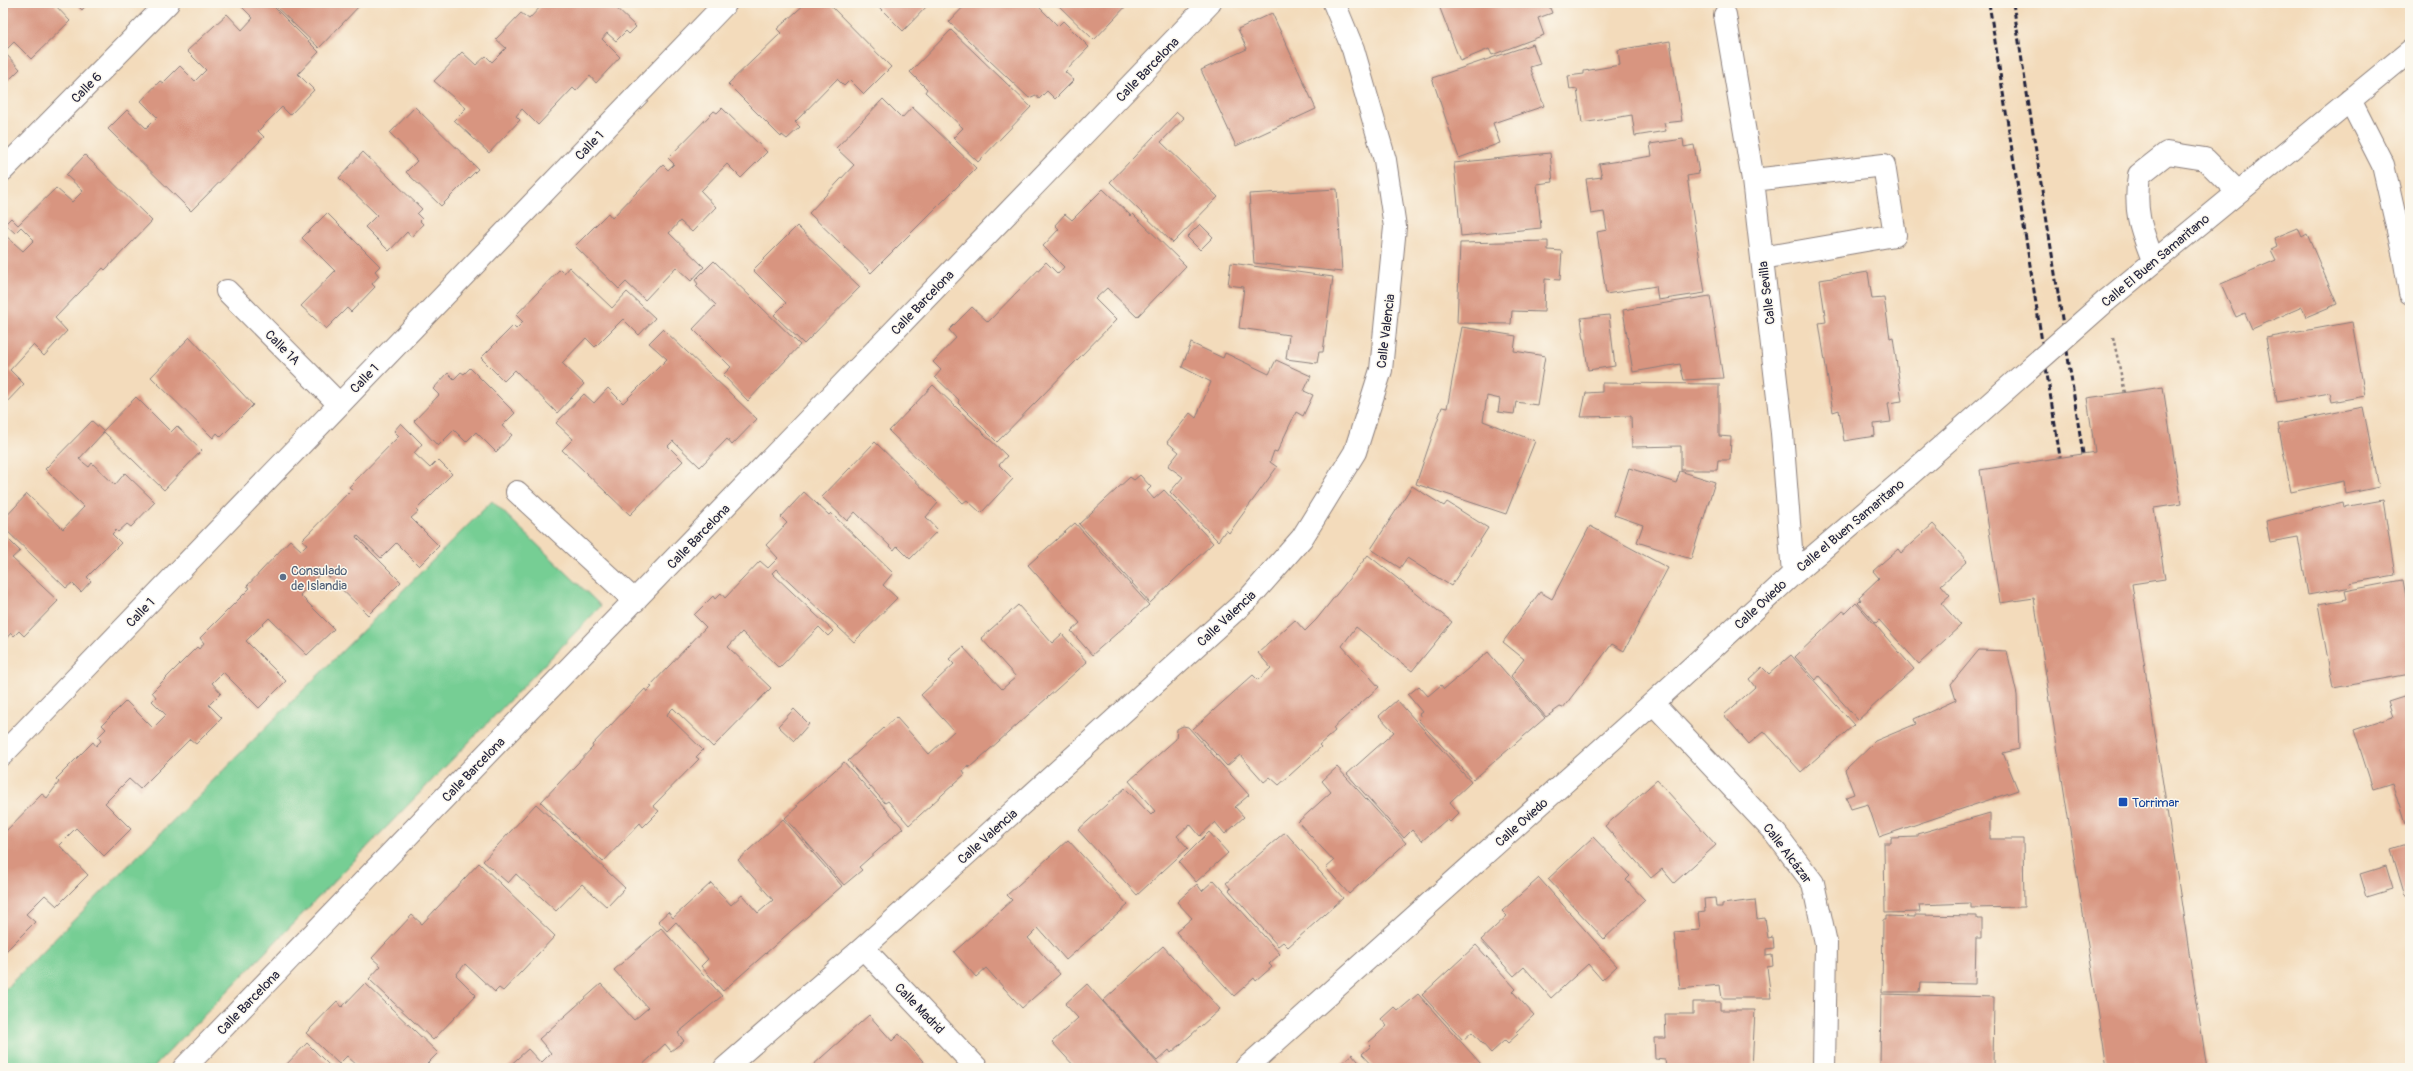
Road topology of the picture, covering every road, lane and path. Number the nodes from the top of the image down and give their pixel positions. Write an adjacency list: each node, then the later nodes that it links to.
1 (168, 3): 8 (street, Calle 6)
2 (726, 3): 17 (street, Calle 1)
3 (1210, 3): 21 (street, Calle Barcelona)
4 (1334, 3): 24 (street, Calle Valencia)
5 (1725, 15): 9 (street, Calle Sevilla)
6 (2410, 51): 7 (street, Calle El Buen Samaritano)
7 (2350, 100): 10 (street, Calle El Buen Samaritano); 14 (street)
8 (3, 170)
9 (1753, 180): 11 (street, Calle Sevilla); 11 (street)
10 (2237, 191): 12 (street, Calle El Buen Samaritano); 12 (street)
11 (1762, 258): 20 (street, Calle Sevilla)
12 (2153, 260): 15 (street, Calle El Buen Samaritano)
13 (227, 291): 17 (street, Calle 1A)
14 (2410, 293)
15 (2106, 301): 16 (path); 18 (street, Calle El Buen Samaritano, bridge)
16 (2125, 393)
17 (339, 404): 23 (street, Calle 1)
18 (1907, 477): 20 (street, Calle el Buen Samaritano)
19 (517, 492): 21 (street)
20 (1793, 574): 22 (street, Calle Oviedo)
21 (635, 600): 25 (street, Calle Barcelona)
22 (1653, 704): 28 (street, Calle Oviedo); 29 (street, Calle Alcázar)
23 (3, 754)
24 (863, 948): 26 (street, Calle Valencia); 27 (street, Calle Madrid)
25 (184, 1068)
26 (725, 1068)
27 (977, 1068)
28 (1246, 1068)
29 (1824, 1068)

